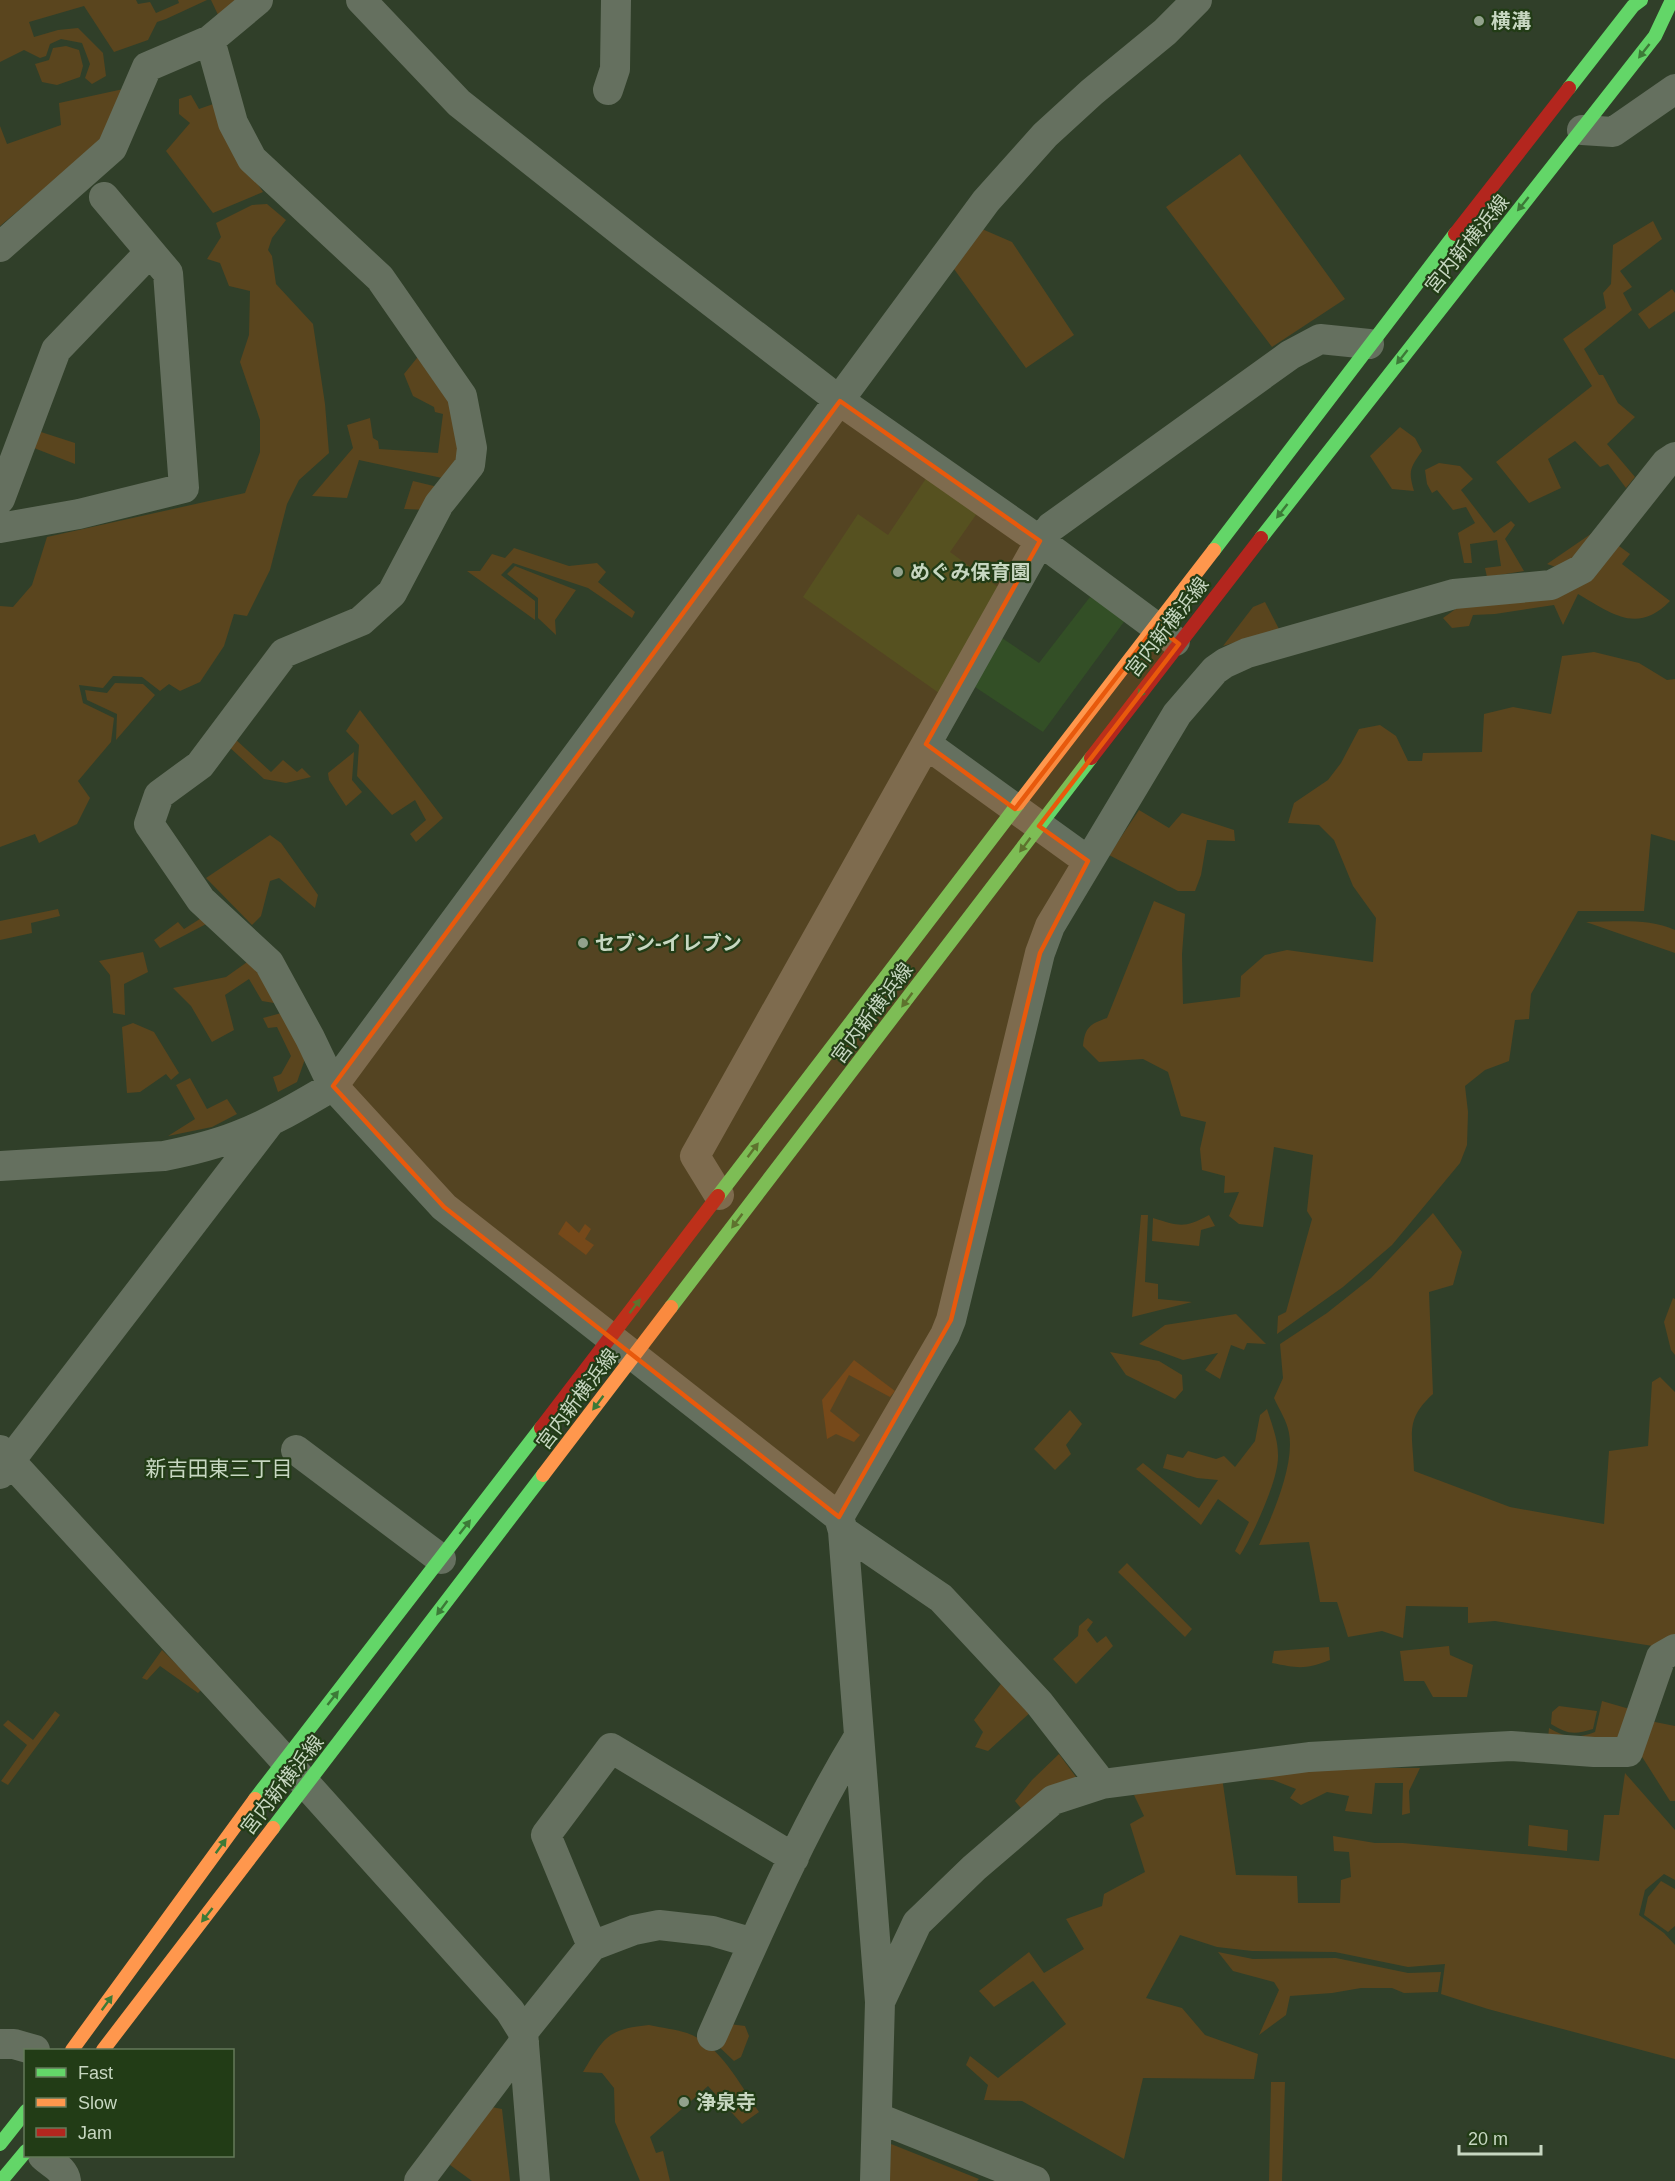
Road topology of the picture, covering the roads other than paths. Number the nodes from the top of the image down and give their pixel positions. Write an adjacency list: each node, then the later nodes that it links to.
1 (258, 0): 7 (street)
2 (361, 0): 15 (street)
3 (616, 0): 9 (street)
4 (1197, 0): 15 (street)
5 (1641, 0): 14 (street, 宮内新横浜線)
6 (1672, 0): 10 (street, 宮内新横浜線, one-way to 10)
7 (210, 40): 12 (street); 25 (street)
8 (1675, 89): 10 (street)
9 (608, 90)
10 (1582, 130): 20 (street, 宮内新横浜線, one-way to 20)
11 (104, 197): 13 (street)
12 (0, 247)
13 (150, 252): 17 (street); 18 (street)
14 (1370, 344): 19 (street); 20 (street, 宮内新横浜線)
15 (840, 401): 19 (street); 25 (street)
16 (1672, 464): 24 (street)
17 (0, 499)
18 (0, 528)
19 (1040, 541): 20 (street); 21 (street)
20 (1167, 635): 22 (street, 宮内新横浜線); 23 (street, 宮内新横浜線, one-way to 23)
21 (926, 744): 22 (street); 28 (street)
22 (1015, 809): 23 (street); 28 (street, 宮内新横浜線, one-way to 22)
23 (1039, 826): 24 (street); 30 (street, 宮内新横浜線, one-way to 30)
24 (1088, 861): 33 (street)
25 (333, 1086): 26 (street); 29 (street)
26 (270, 1121): 27 (street); 32 (street)
27 (0, 1166)
28 (719, 1195): 29 (street, 宮内新横浜線, one-way to 28)
29 (610, 1339): 30 (street); 34 (street, 宮内新横浜線, one-way to 29)
30 (634, 1357): 33 (street); 39 (street, 宮内新横浜線, one-way to 39)
31 (296, 1450): 34 (street)
32 (3, 1462): 37 (street)
33 (841, 1524): 36 (street); 38 (street)
34 (441, 1559): 37 (street, 宮内新横浜線, one-way to 34)
35 (1675, 1649): 38 (street)
36 (858, 1738): 40 (street); 43 (street)
37 (284, 1760): 39 (street); 48 (street, 宮内新横浜線, one-way to 37)
38 (1102, 1784): 43 (street)
39 (306, 1785): 45 (street); 49 (street, 宮内新横浜線, one-way to 49)
40 (794, 1858): 41 (street); 42 (street)
41 (753, 1943): 42 (street); 44 (street)
42 (592, 1946): 45 (street)
43 (880, 2002): 51 (street)
44 (712, 2036)
45 (523, 2037): 57 (street); 58 (street)
46 (0, 2044): 47 (street)
47 (31, 2049)
48 (73, 2049)
49 (103, 2049)
50 (24, 2114): 52 (street)
51 (878, 2118): 59 (street); 60 (street)
52 (0, 2144)
53 (24, 2154): 55 (street)
54 (44, 2157): 56 (street)
55 (2, 2181)
56 (66, 2181)
57 (419, 2181)
58 (535, 2181)
59 (875, 2181)
60 (1035, 2181)

